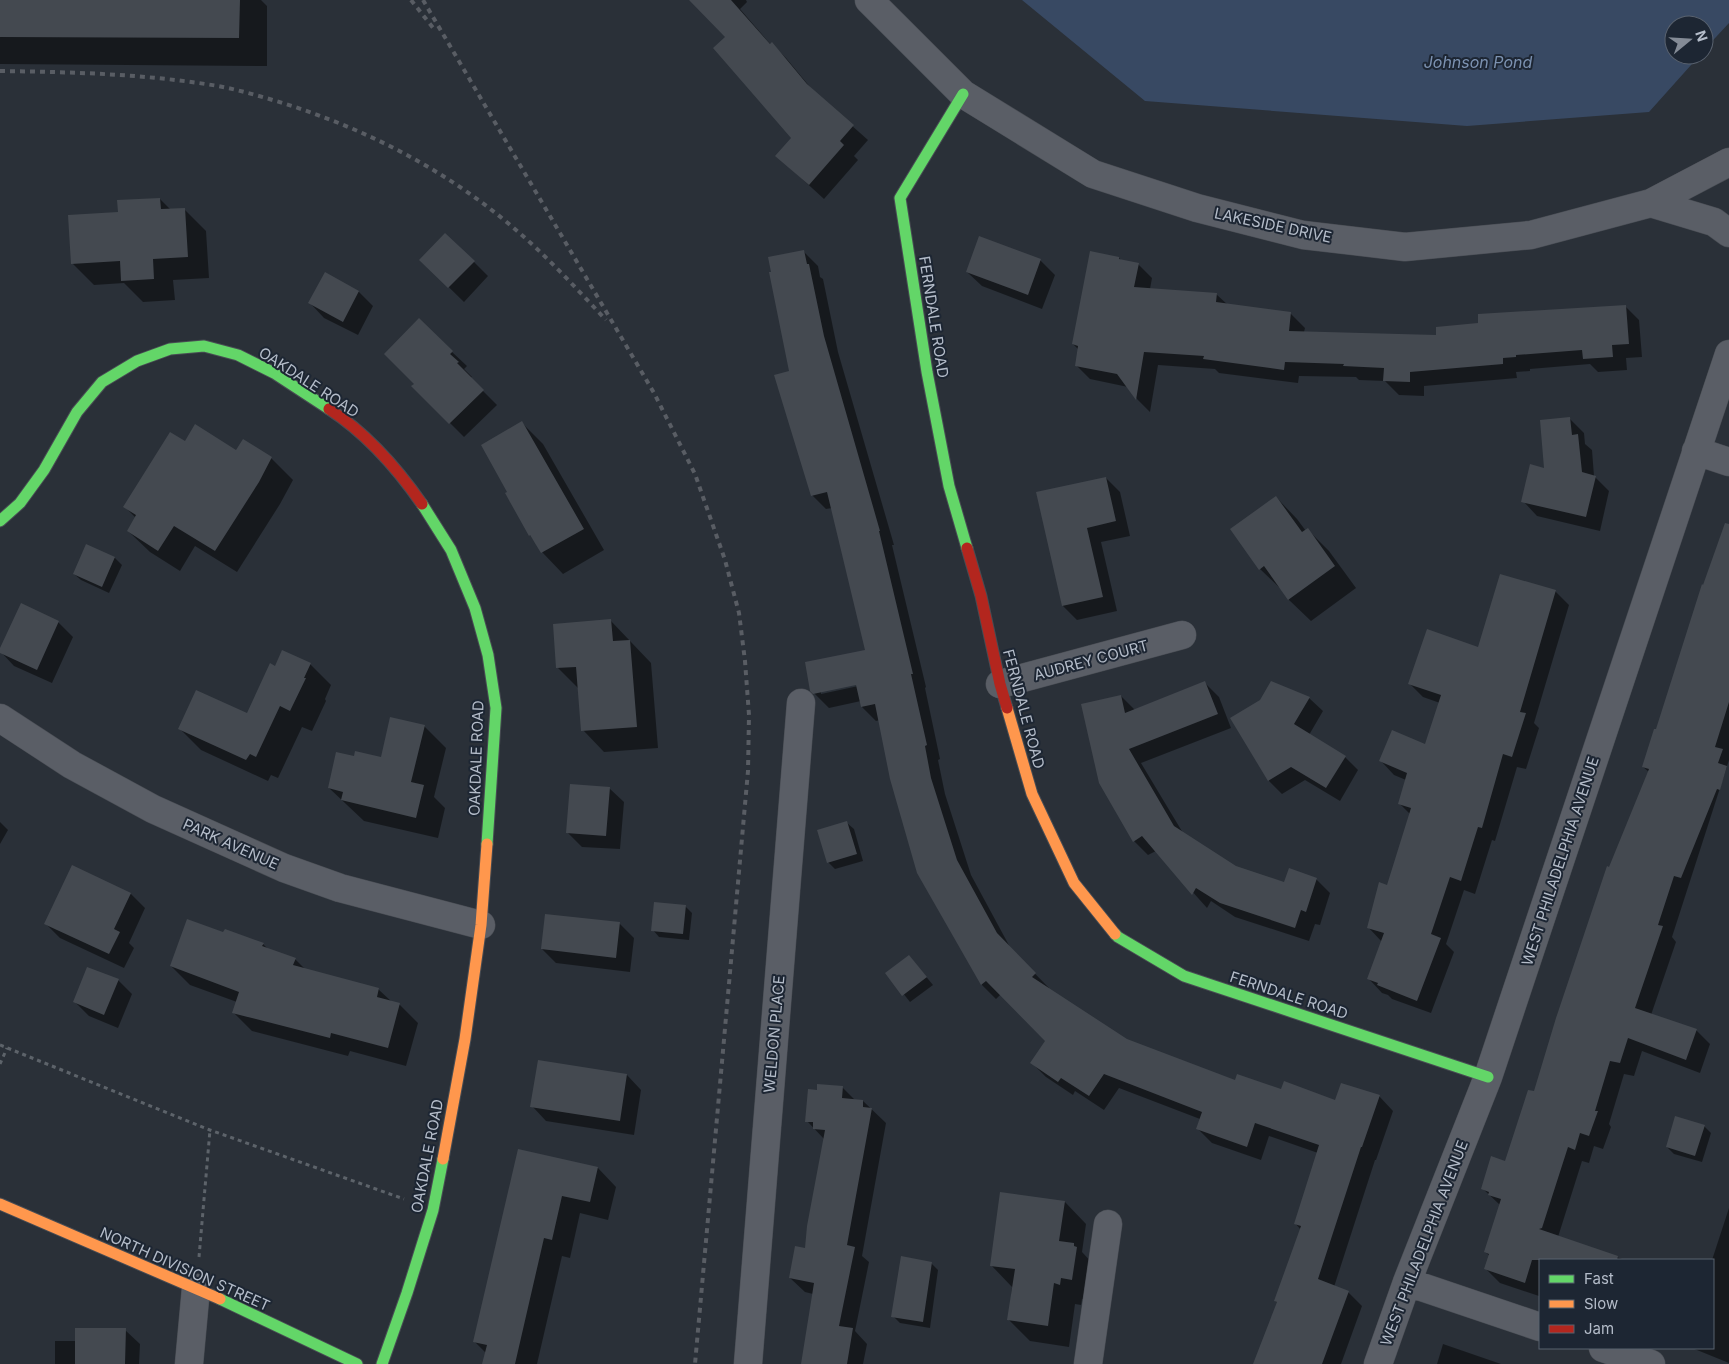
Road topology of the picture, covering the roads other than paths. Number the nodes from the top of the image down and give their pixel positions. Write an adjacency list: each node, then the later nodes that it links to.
1 (869, 0): 2 (street, LAKESIDE DRIVE)
2 (963, 94): 4 (street, LAKESIDE DRIVE); 11 (street, FERNDALE ROAD)
3 (1729, 162): 4 (street, LAKESIDE DRIVE)
4 (1651, 203): 5 (street)
5 (1729, 232)
6 (1729, 354): 7 (street, WEST PHILADELPHIA AVENUE)
7 (1696, 451): 8 (street); 15 (street, WEST PHILADELPHIA AVENUE)
8 (1729, 462)
9 (0, 521): 14 (street, OAKDALE ROAD)
10 (1182, 635): 11 (street, AUDREY COURT)
11 (1000, 684): 15 (street, FERNDALE ROAD)
12 (801, 703): 25 (street, WELDON PLACE)
13 (0, 718): 14 (street, PARK AVENUE)
14 (481, 925): 24 (street, OAKDALE ROAD)
15 (1488, 1077): 18 (street, WEST PHILADELPHIA AVENUE)
16 (0, 1204): 19 (street, NORTH DIVISION STREET)
17 (1108, 1224): 26 (street)
18 (1407, 1282): 20 (street); 27 (street, WEST PHILADELPHIA AVENUE)
19 (196, 1288): 22 (street); 23 (street, NORTH DIVISION STREET)
20 (1539, 1327)
21 (1606, 1349): 28 (street)
22 (189, 1364)
23 (357, 1364)
24 (382, 1364)
25 (748, 1364)
26 (1088, 1364)
27 (1378, 1364)
28 (1651, 1364)

